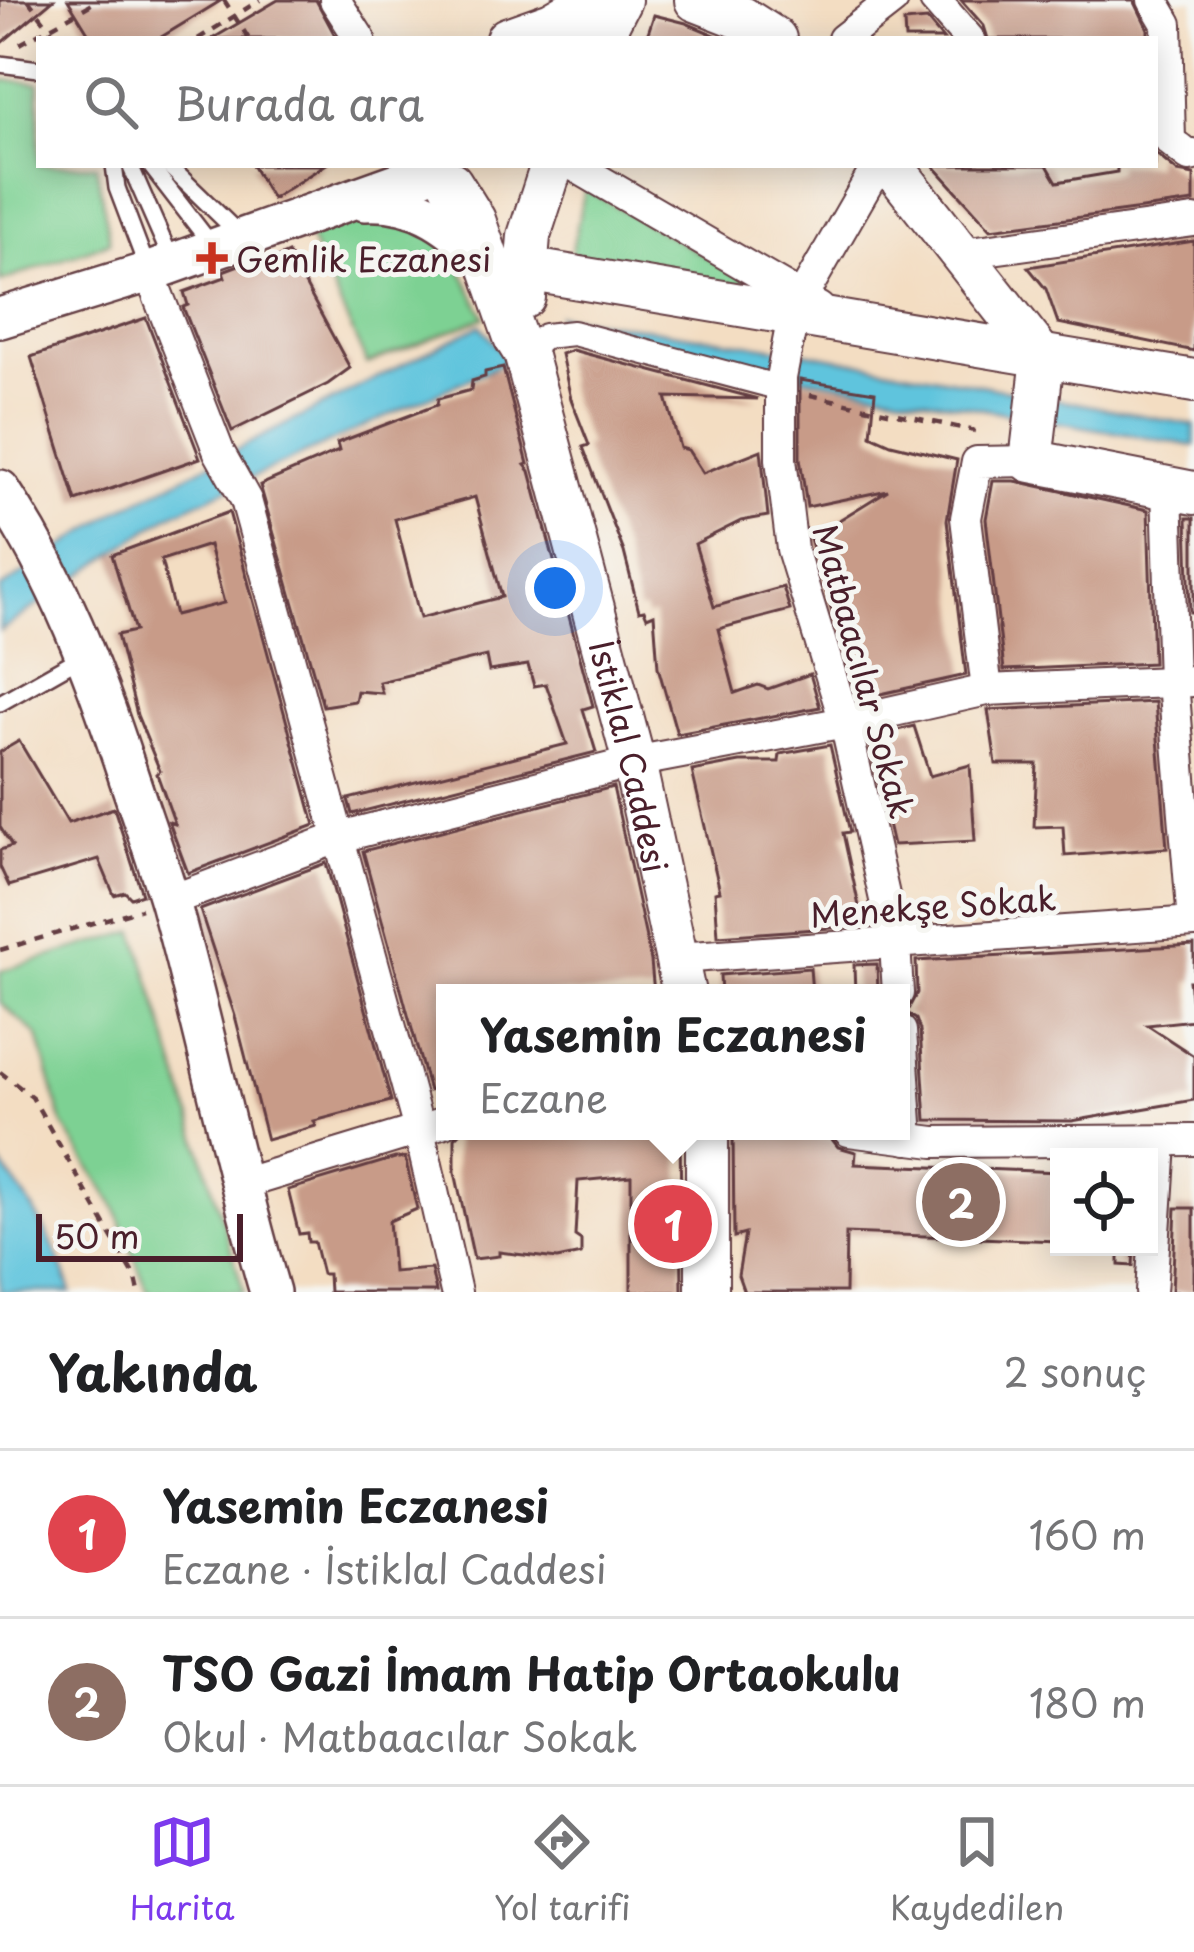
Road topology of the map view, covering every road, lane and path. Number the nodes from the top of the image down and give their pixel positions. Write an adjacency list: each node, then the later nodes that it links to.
1 (28, 0): 13 (path)
2 (99, 0): 13 (path)
3 (224, 0): 12 (path)
4 (260, 0): 12 (path)
5 (335, 0): 19 (street)
6 (592, 0): 20 (main road)
7 (620, 0): 21 (main road)
8 (696, 0): 22 (main road)
9 (893, 0): 23 (street)
10 (935, 0): 24 (street)
11 (1153, 0): 28 (street)
12 (235, 18): 17 (path); 18 (path)
13 (51, 29): 15 (path); 16 (path)
14 (36, 36): 25 (path)
15 (37, 36)
16 (56, 36)
17 (203, 36)
18 (247, 36)
19 (358, 36)
20 (515, 36)
21 (602, 36)
22 (770, 36)
23 (847, 36)
24 (966, 36)
25 (14, 47)
26 (0, 64): 27 (lane)
27 (36, 69)
28 (1162, 99): 29 (street)
29 (1194, 155)
30 (114, 168): 44 (lane)
31 (131, 168): 44 (lane)
32 (153, 168): 42 (lane)
33 (170, 168): 42 (lane)
34 (355, 168): 41 (street)
35 (887, 168): 47 (street)
36 (894, 168): 43 (main road)
37 (556, 171): 38 (main road); 45 (main road); 47 (street)
38 (442, 172): 39 (street); 45 (main road, İstiklal Caddesi)
39 (342, 203): 41 (street); 45 (street)
40 (1194, 221): 43 (street)
41 (282, 222): 42 (street)
42 (228, 242): 44 (street)
43 (963, 253): 48 (main road)
44 (161, 267): 46 (street); 61 (street)
45 (516, 309): 47 (main road); 47 (street); 59 (main road, İstiklal Caddesi)
46 (0, 318)
47 (797, 337): 48 (main road); 50 (path); 57 (street, Matbaacılar Sokak)
48 (1041, 373): 49 (main road); 50 (main road)
49 (1194, 381)
50 (1032, 446): 52 (main road); 55 (street)
51 (2, 486): 53 (street)
52 (1180, 491): 54 (street)
53 (86, 654): 56 (lane); 62 (street)
54 (1184, 681): 55 (street); 58 (street)
55 (987, 690): 57 (street)
56 (0, 703)
57 (845, 722): 59 (street); 64 (street, Matbaacılar Sokak)
58 (1186, 733): 60 (street)
59 (634, 762): 61 (street); 66 (main road, İstiklal Caddesi)
60 (1189, 835): 63 (street)
61 (340, 837): 62 (street); 69 (street)
62 (170, 901): 65 (path); 74 (street)
63 (1194, 922): 64 (street, Menekşe Sokak)
64 (895, 944): 66 (street, Menekşe Sokak); 67 (street, Matbaacılar Sokak)
65 (0, 950)
66 (681, 975)
67 (897, 984)
68 (0, 1072): 75 (path)
69 (432, 1126): 74 (street); 77 (street)
70 (910, 1138): 73 (street)
71 (706, 1140): 78 (main road)
72 (1194, 1140): 73 (street)
73 (1161, 1143): 79 (street)
74 (238, 1185): 76 (street)
75 (139, 1292)
76 (270, 1292)
77 (456, 1292)
78 (707, 1292)
79 (1151, 1292)

